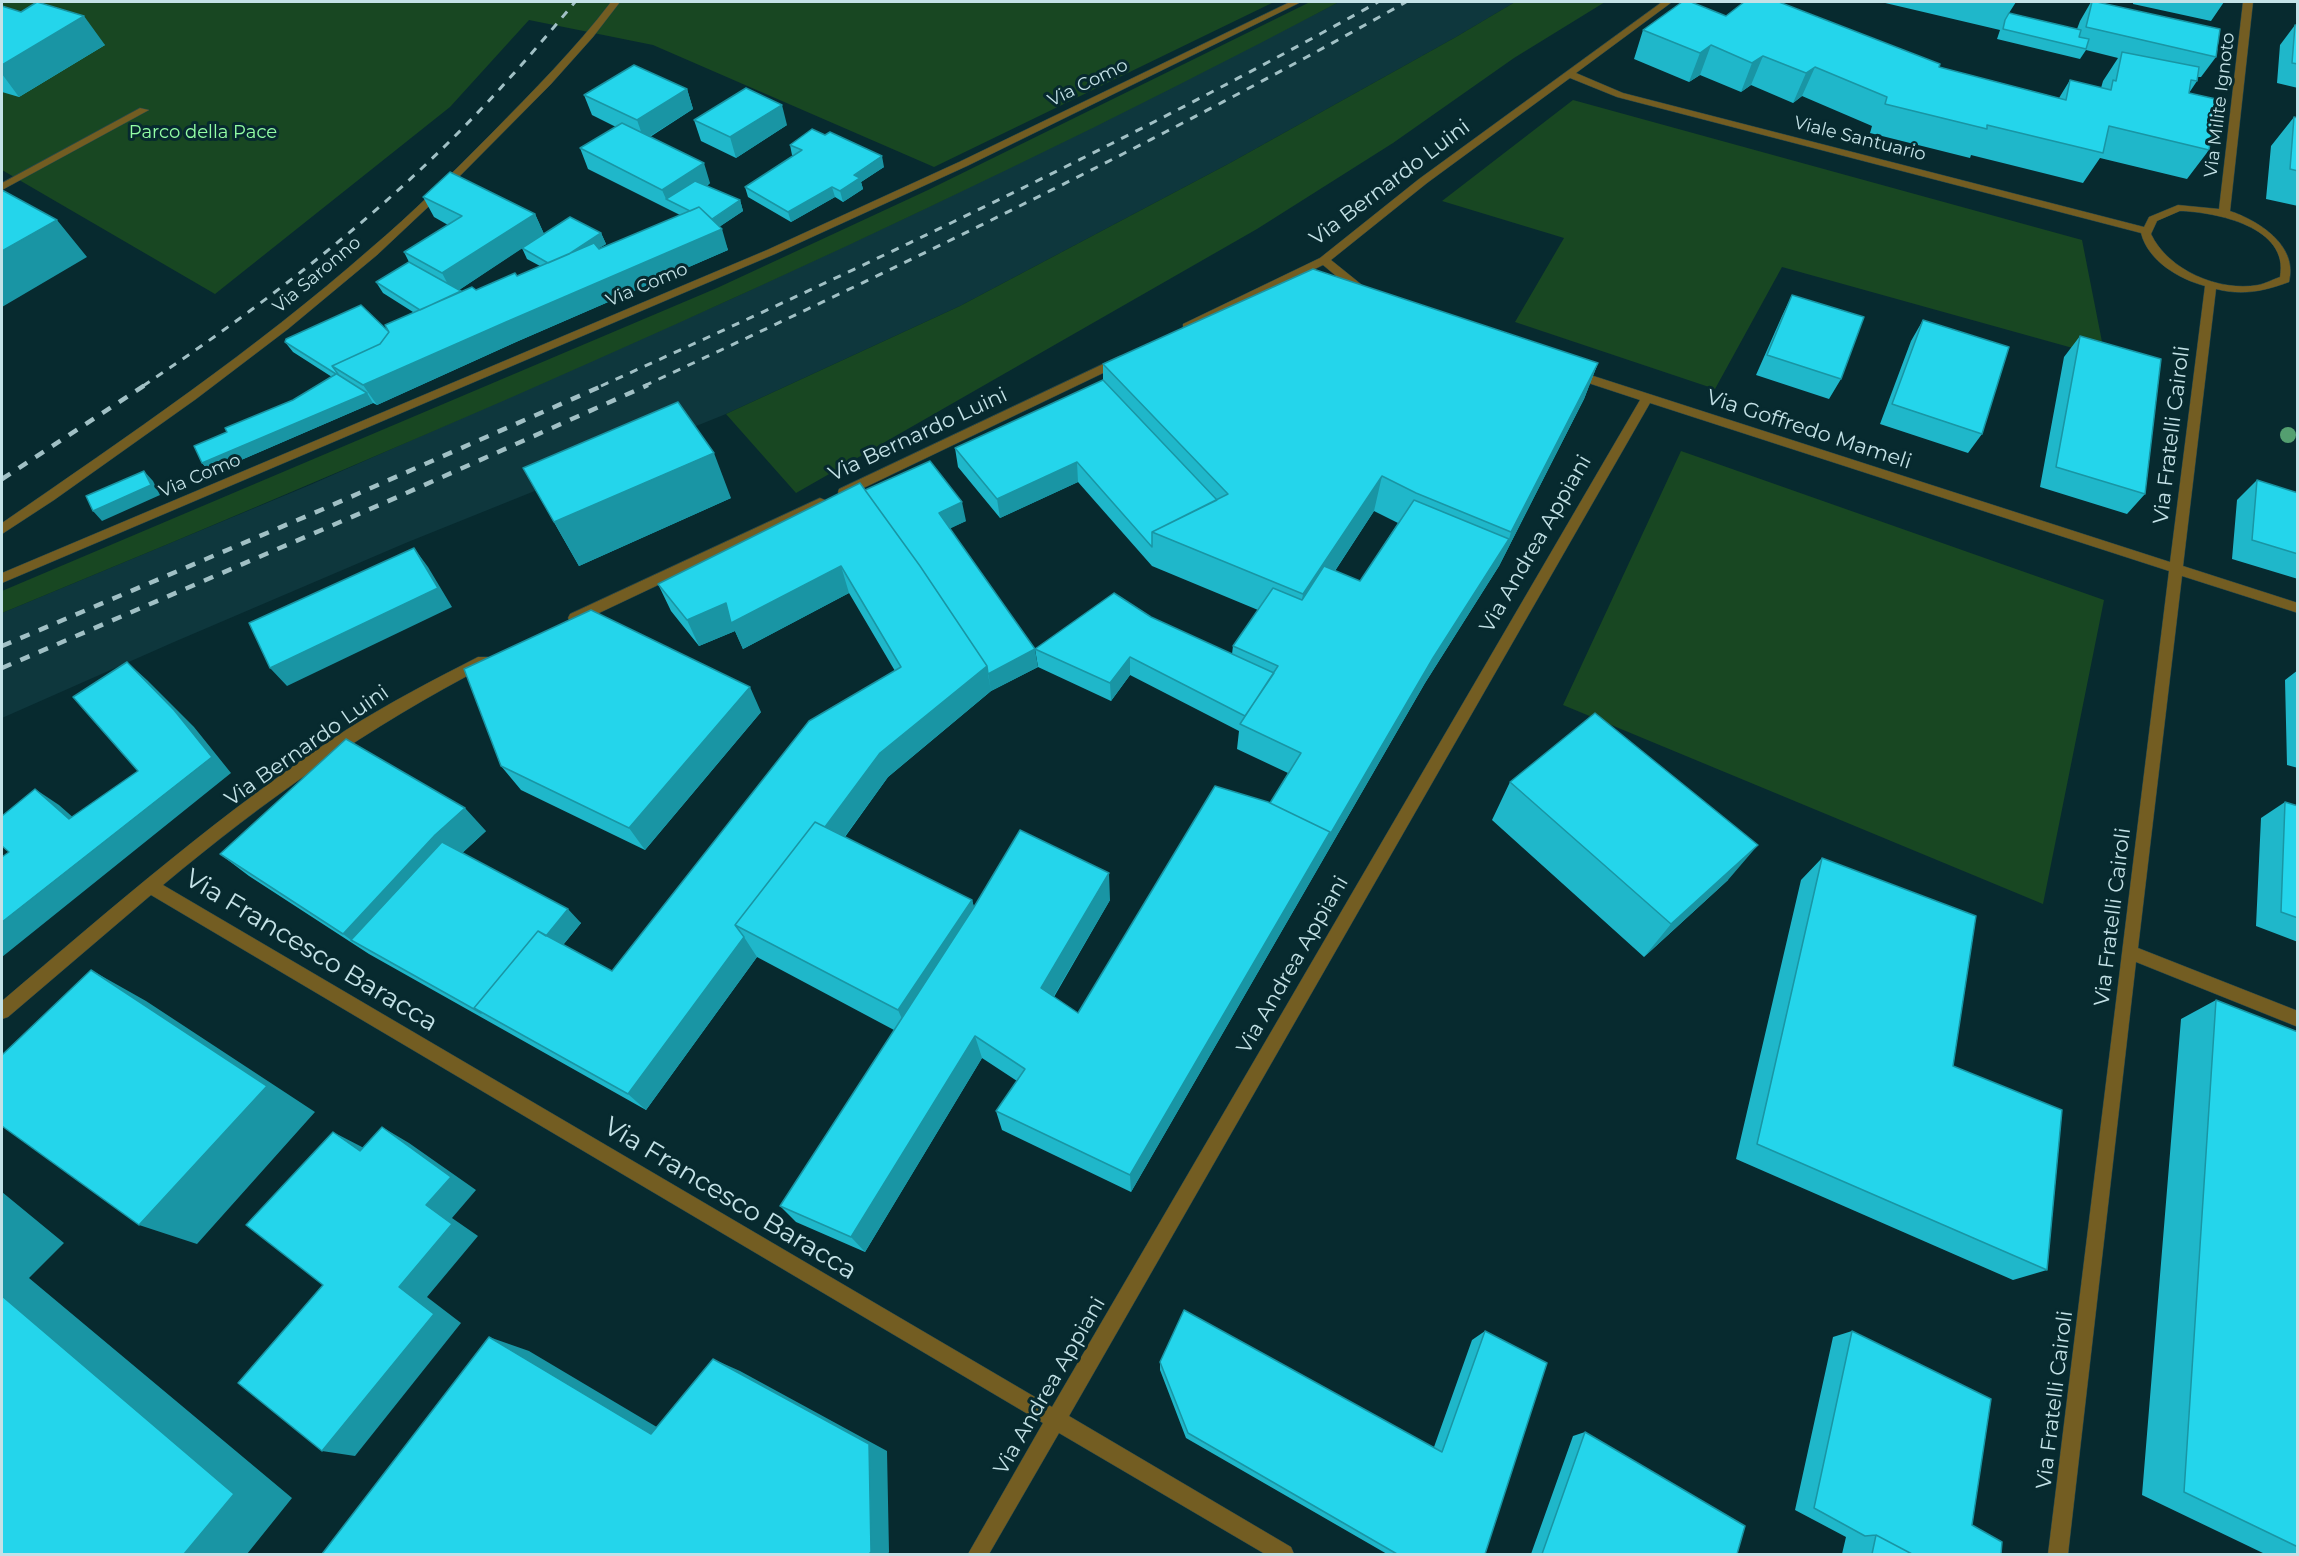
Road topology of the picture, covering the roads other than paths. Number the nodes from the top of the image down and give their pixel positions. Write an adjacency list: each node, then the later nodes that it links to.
1 (615, 2): 18 (street, Via Saronno)
2 (1296, 2): 20 (street, Via Como)
3 (1667, 2): 5 (street, Via Bernardo Luini)
4 (2248, 2): 8 (street, Via Milite Ignoto)
5 (1569, 74): 9 (street, Viale Santuario); 10 (street, Via Bernardo Luini)
6 (144, 110): 7 (street)
7 (2, 187)
8 (2224, 213): 9 (street); 11 (street)
9 (2146, 231): 12 (street)
10 (1323, 260): 13 (street); 14 (street, Via Bernardo Luini)
11 (2294, 268): 12 (street)
12 (2211, 285): 19 (street, Via Fratelli Cairoli)
13 (1375, 302)
14 (1176, 332)
15 (1134, 353): 22 (street, Via Bernardo Luini)
16 (1559, 369): 17 (street, Via Goffredo Mameli)
17 (1647, 398): 19 (street, Via Goffredo Mameli); 28 (street, Via Andrea Appiani)
18 (2, 529)
19 (2177, 568): 21 (street, Via Goffredo Mameli); 25 (street, Via Fratelli Cairoli)
20 (2, 578)
21 (2298, 608)
22 (564, 623)
23 (500, 653): 24 (street, Via Bernardo Luini)
24 (150, 886): 26 (street, Via Bernardo Luini); 28 (street, Via Francesco Baracca)
25 (2129, 952): 27 (street); 31 (street, Via Fratelli Cairoli)
26 (2, 1011)
27 (2298, 1019)
28 (1056, 1421): 29 (street, Via Andrea Appiani); 30 (street, Via Francesco Baracca)
29 (978, 1554)
30 (1284, 1554)
31 (2058, 1554)

